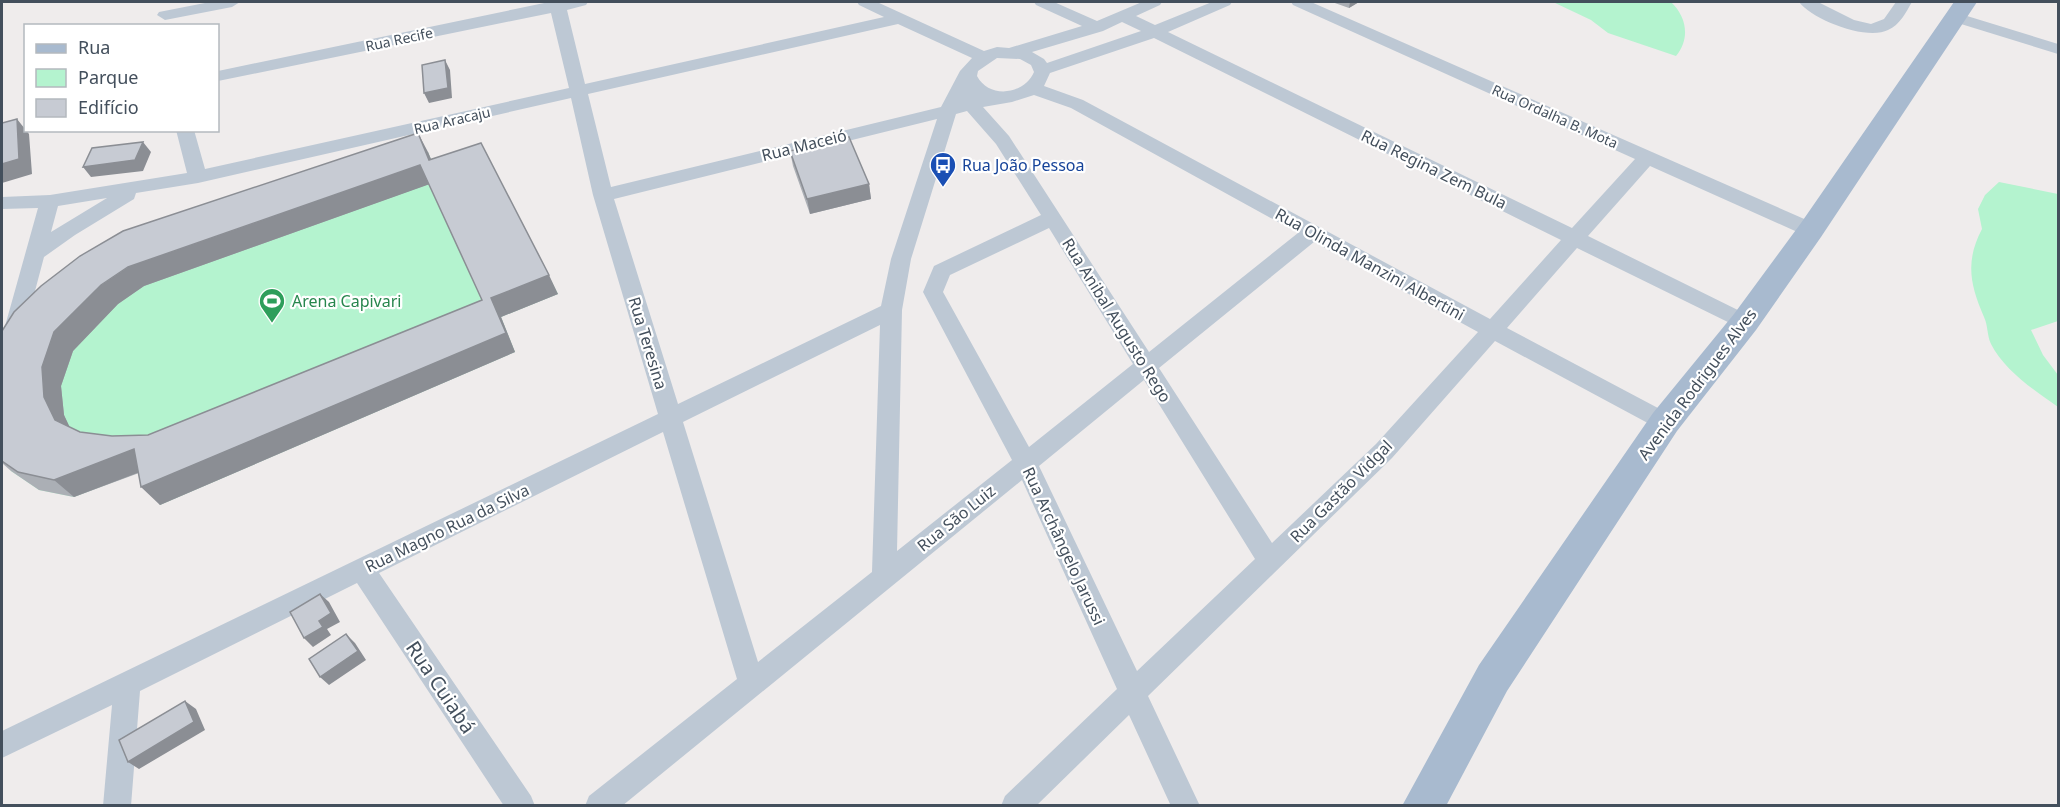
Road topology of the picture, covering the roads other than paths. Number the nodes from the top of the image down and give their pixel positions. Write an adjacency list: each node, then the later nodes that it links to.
1 (232, 2): 12 (street)
2 (580, 2): 10 (street, Rua Recife)
3 (865, 2): 14 (street)
4 (1042, 2): 15 (street)
5 (1154, 2): 13 (street)
6 (1224, 2): 16 (street)
7 (1299, 2): 27 (street, Rua Ordalha B. Mota)
8 (1807, 2): 9 (street)
9 (1904, 2)
10 (557, 4): 20 (street, Rua Recife); 22 (street, Rua Teresina)
11 (1959, 9): 17 (street); 34 (main road, Avenida Rodrigues Alves)
12 (165, 14)
13 (1123, 16): 15 (street); 16 (street, Rua Regina Zem Bula)
14 (901, 18): 19 (street); 22 (street, Rua Aracaju)
15 (1097, 27): 18 (street)
16 (1155, 32): 21 (street); 36 (street, Rua Regina Zem Bula)
17 (2058, 49)
18 (1014, 52): 19 (street); 21 (street)
19 (973, 69): 23 (street); 24 (street); 25 (street)
20 (219, 76)
21 (1040, 78): 23 (street); 35 (street, Rua Olinda Manzini Albertini)
22 (578, 91): 28 (street, Rua Aracaju); 30 (street, Rua Teresina)
23 (1004, 97): 24 (street, Rua Maceió)
24 (972, 106): 25 (street, Rua Maceió); 33 (street, Rua Anibal Augusto Rego)
25 (949, 109): 30 (street, Rua Maceió); 38 (street)
26 (185, 132): 28 (street)
27 (1647, 157): 34 (street, Rua Ordalha B. Mota); 36 (street, Rua Gastão Vidgal)
28 (198, 177): 29 (street, Rua Aracaju)
29 (144, 186): 31 (street, Rua Aracaju); 37 (street)
30 (603, 195): 43 (street, Rua Teresina)
31 (50, 201): 32 (street, Rua Aracaju); 37 (street)
32 (2, 203)
33 (1052, 218): 41 (street, Rua Anibal Augusto Rego); 45 (street, Rua Archângelo Jarussi)
34 (1811, 230): 39 (main road, Avenida Rodrigues Alves)
35 (1314, 231): 40 (street, Rua Olinda Manzini Albertini); 41 (street, Rua São Luiz)
36 (1574, 238): 39 (street, Rua Regina Zem Bula); 40 (street, Rua Gastão Vidgal)
37 (35, 254): 42 (street)
38 (891, 310): 43 (street, Rua Magno Rua da Silva); 48 (street)
39 (1745, 322): 44 (main road, Avenida Rodrigues Alves)
40 (1491, 331): 44 (street, Rua Olinda Manzini Albertini); 46 (street, Rua Gastão Vidgal)
41 (1146, 366): 45 (street, Rua São Luiz); 46 (street, Rua Anibal Augusto Rego)
42 (2, 374)
43 (671, 418): 47 (street, Rua Magno Rua da Silva); 49 (street, Rua Teresina)
44 (1665, 422): 58 (main road, Avenida Rodrigues Alves)
45 (1025, 462): 48 (street, Rua São Luiz); 51 (street, Rua Archângelo Jarussi)
46 (1270, 561): 51 (street, Rua Gastão Vidgal)
47 (362, 569): 50 (street, Rua Magno Rua da Silva); 54 (street, Rua Cuiabá)
48 (884, 576): 49 (street, Rua São Luiz)
49 (751, 682): 55 (street, Rua São Luiz)
50 (127, 684): 52 (street, Rua Magno Rua da Silva); 53 (street)
51 (1132, 693): 56 (street, Rua Gastão Vidgal); 57 (street, Rua Archângelo Jarussi)
52 (2, 745)
53 (117, 806)
54 (521, 806)
55 (599, 806)
56 (1015, 806)
57 (1186, 806)
58 (1423, 806)

